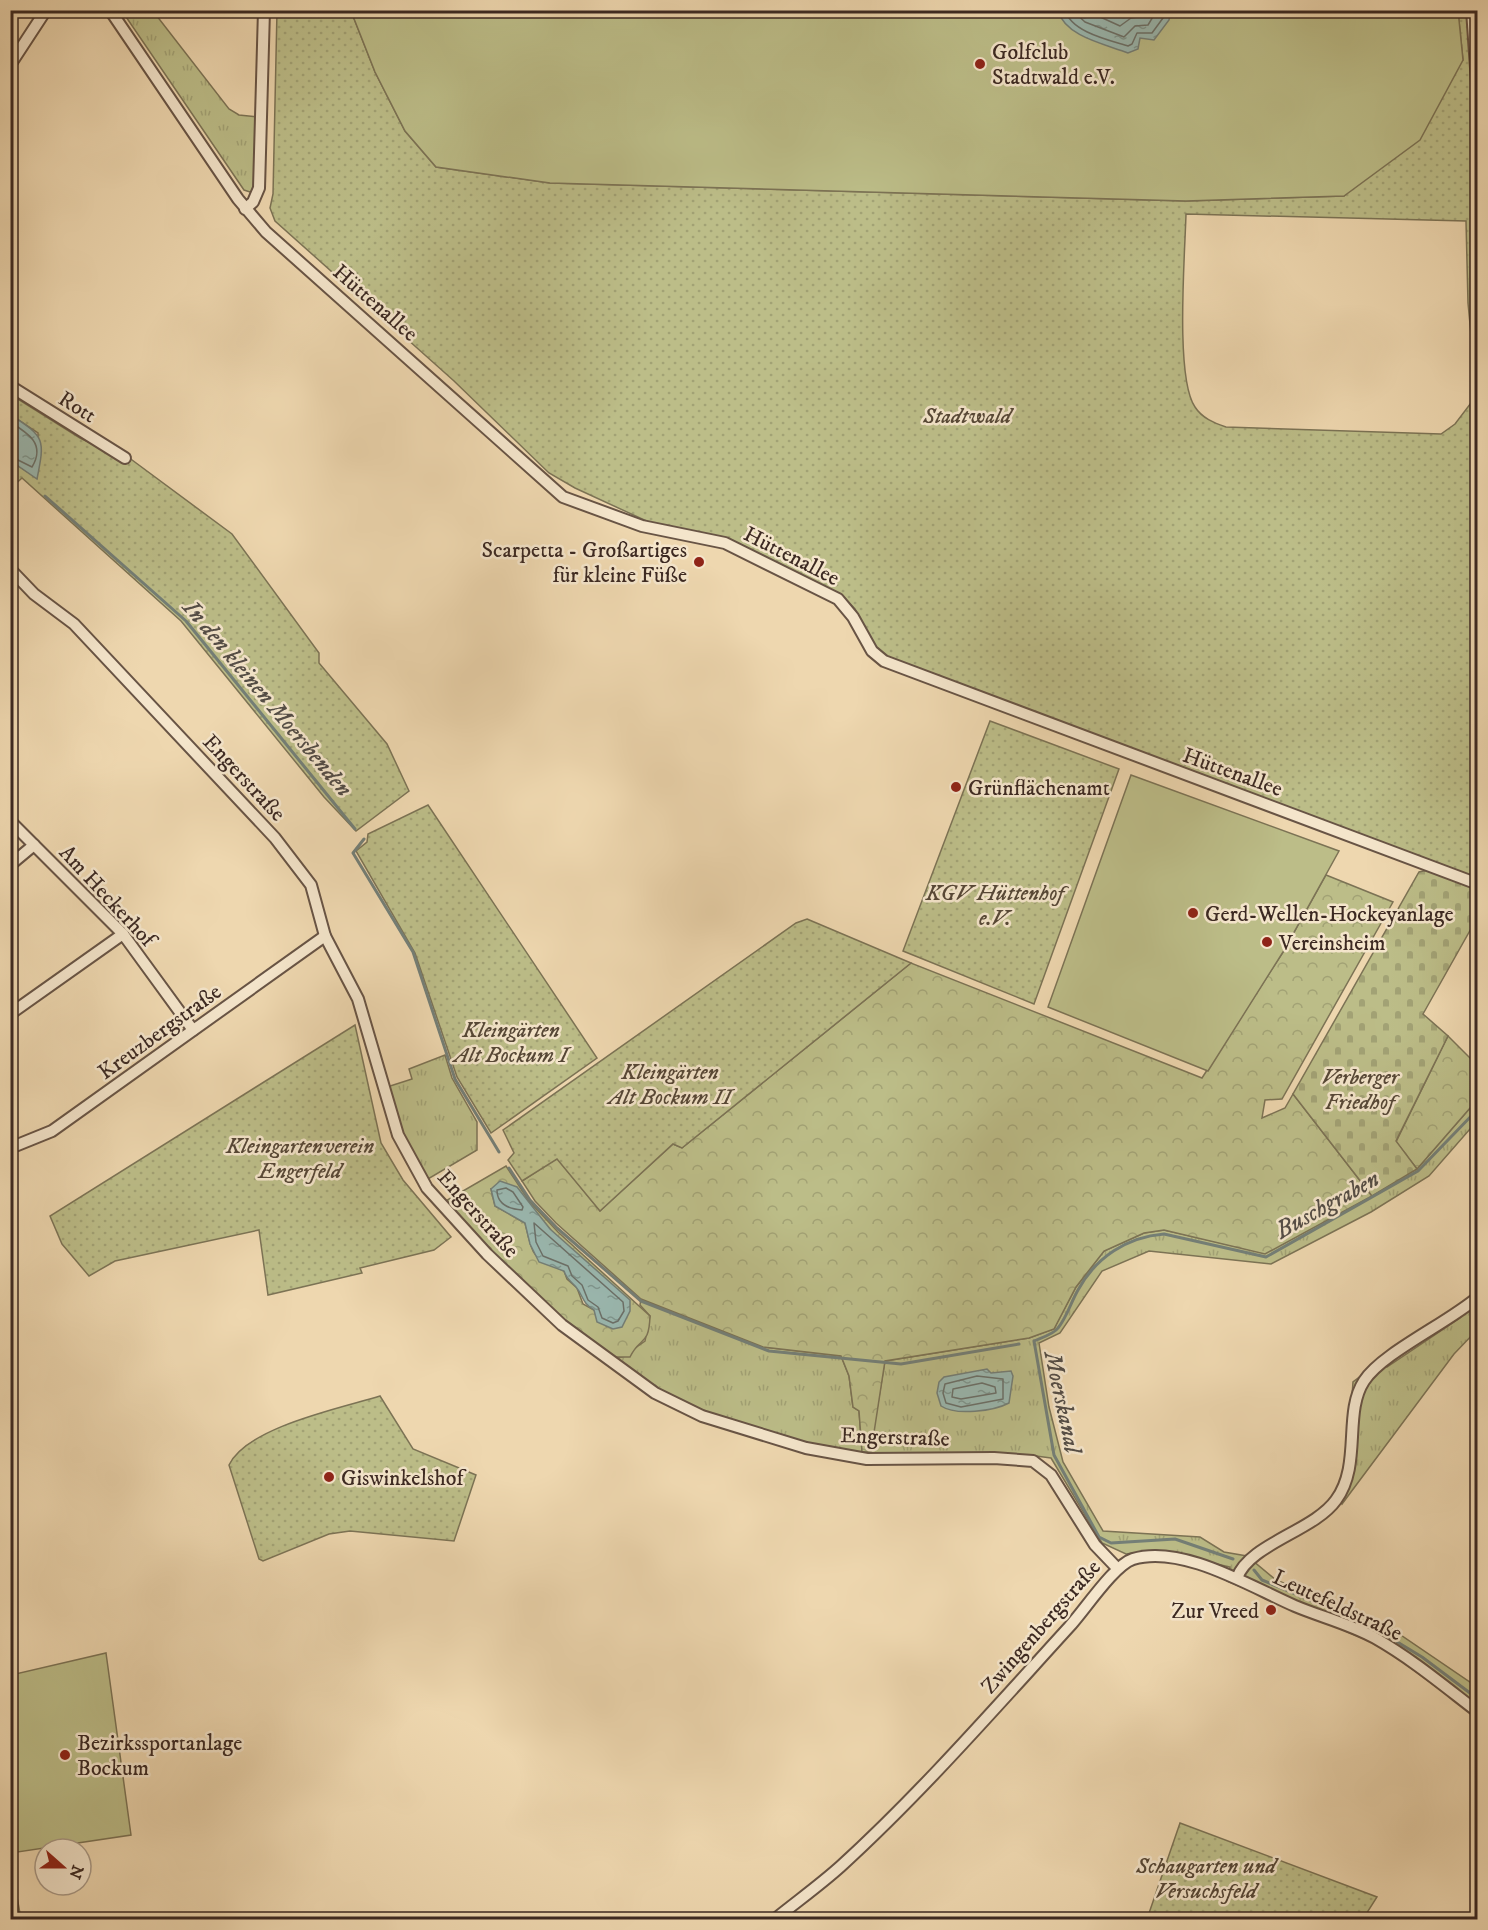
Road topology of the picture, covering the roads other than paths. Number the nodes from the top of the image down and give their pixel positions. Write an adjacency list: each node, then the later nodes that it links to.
1 (46, 10): 5 (street)
2 (111, 10): 7 (street, Hüttenallee)
3 (264, 10): 7 (street)
4 (1472, 10): 6 (street)
5 (10, 65)
6 (1478, 97)
7 (245, 209): 14 (street, Hüttenallee)
8 (10, 386): 9 (street, Rott)
9 (125, 458)
10 (10, 569): 16 (street, Engerstraße)
11 (10, 821): 12 (street, Am Heckerhof)
12 (34, 845): 13 (street); 15 (street, Am Heckerhof)
13 (10, 865)
14 (1478, 884)
15 (123, 934): 17 (street); 18 (street, Am Heckerhof)
16 (325, 936): 18 (street, Kreuzbergstraße); 21 (street, Engerstraße)
17 (10, 1014)
18 (193, 1030): 19 (street, Kreuzbergstraße)
19 (10, 1148)
20 (1478, 1298): 22 (street)
21 (1117, 1568): 22 (street, Zwingenbergstraße); 24 (street, Zwingenbergstraße)
22 (1237, 1578): 23 (street, Leutefeldstraße)
23 (1478, 1712)
24 (774, 1920)

